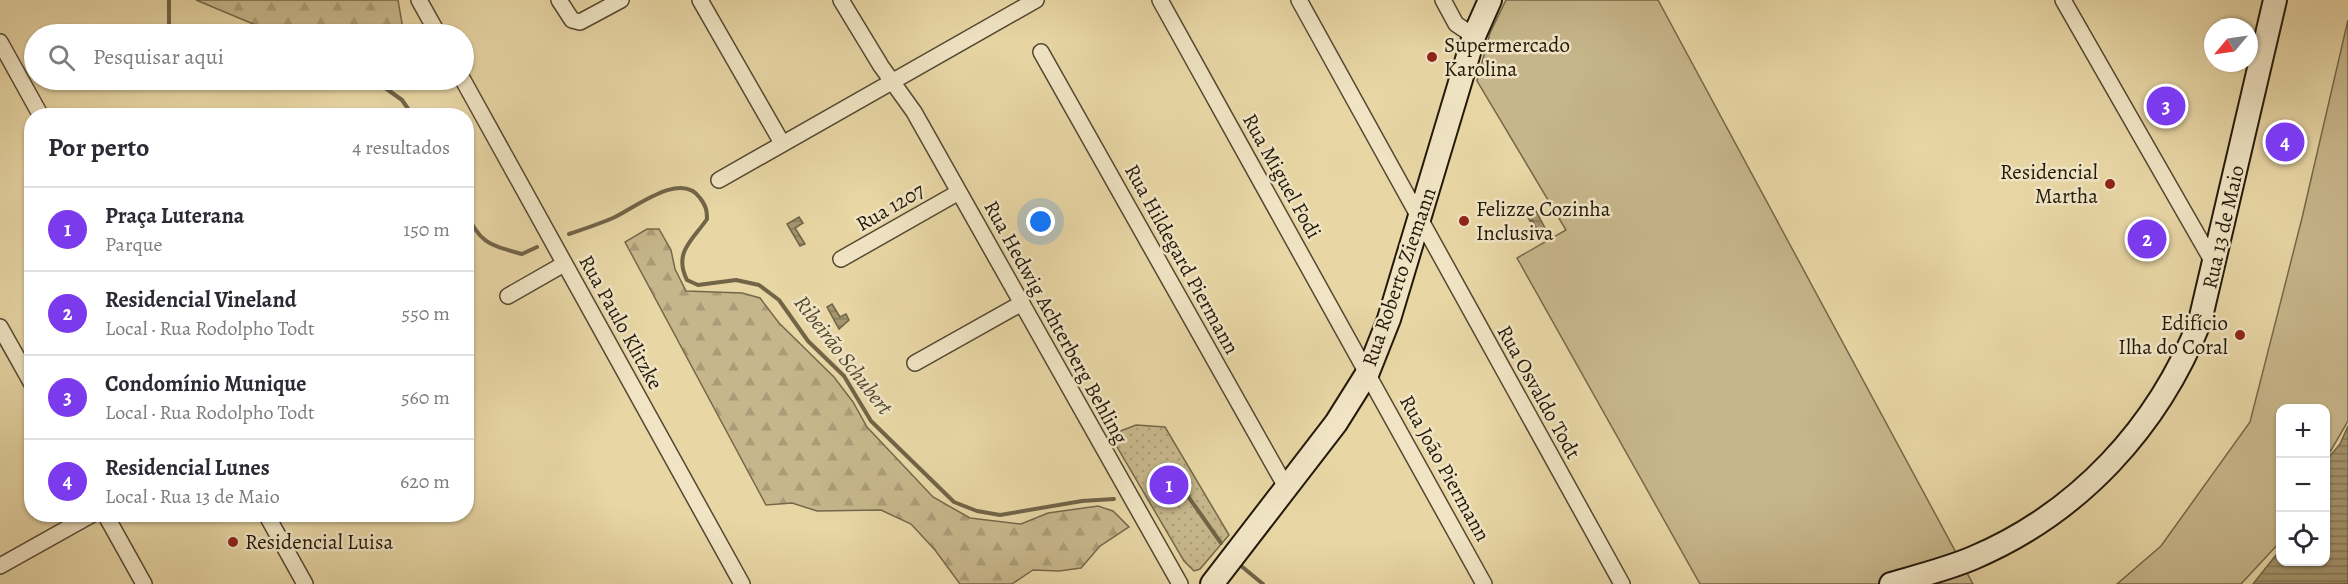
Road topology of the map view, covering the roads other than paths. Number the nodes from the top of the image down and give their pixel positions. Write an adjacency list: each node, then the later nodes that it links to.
1 (419, 0): 13 (street)
2 (559, 0): 3 (street)
3 (621, 0)
4 (700, 0): 22 (street)
5 (841, 0): 17 (street, Rua Hedwig Achterberg Behling)
6 (1036, 0): 17 (street)
7 (1160, 0): 34 (street, Rua Miguel Fodi)
8 (1299, 0): 25 (street, Rua Osvaldo Todt)
9 (1443, 0): 14 (street)
10 (1490, 0): 14 (main road, Rua Roberto Ziemann)
11 (2063, 0): 28 (street)
12 (2275, 0): 28 (main road, Rua 13 de Maio)
13 (432, 24)
14 (1474, 36): 25 (main road, Rua Roberto Ziemann)
15 (0, 42): 18 (street)
16 (1041, 52): 35 (street, Rua Hildegard Piermann)
17 (894, 82): 22 (street); 24 (street, Rua Hedwig Achterberg Behling)
18 (24, 85)
19 (27, 90): 21 (street)
20 (468, 90): 27 (street, Rua Paulo Klitzke)
21 (37, 108)
22 (782, 143): 23 (street)
23 (719, 180)
24 (959, 192): 26 (street, Rua 1207); 30 (street, Rua Hedwig Achterberg Behling)
25 (1420, 220): 34 (main road, Rua Roberto Ziemann); 46 (street, Rua Osvaldo Todt)
26 (841, 259)
27 (564, 264): 29 (street); 42 (street, Rua Paulo Klitzke)
28 (2214, 264): 47 (main road, Rua 13 de Maio)
29 (508, 296)
30 (1022, 303): 32 (street); 43 (street, Rua Hedwig Achterberg Behling)
31 (0, 327): 33 (street)
32 (915, 363)
33 (24, 370)
34 (1368, 372): 35 (main road, Rua Roberto Ziemann); 45 (street, Rua João Piermann)
35 (1286, 487): 44 (main road, Rua Roberto Ziemann)
36 (79, 522): 39 (street)
37 (109, 522): 40 (street)
38 (270, 522): 41 (street)
39 (0, 566)
40 (144, 584)
41 (304, 584)
42 (742, 584)
43 (1180, 584)
44 (1212, 584)
45 (1484, 584)
46 (1622, 584)
47 (1891, 584)

